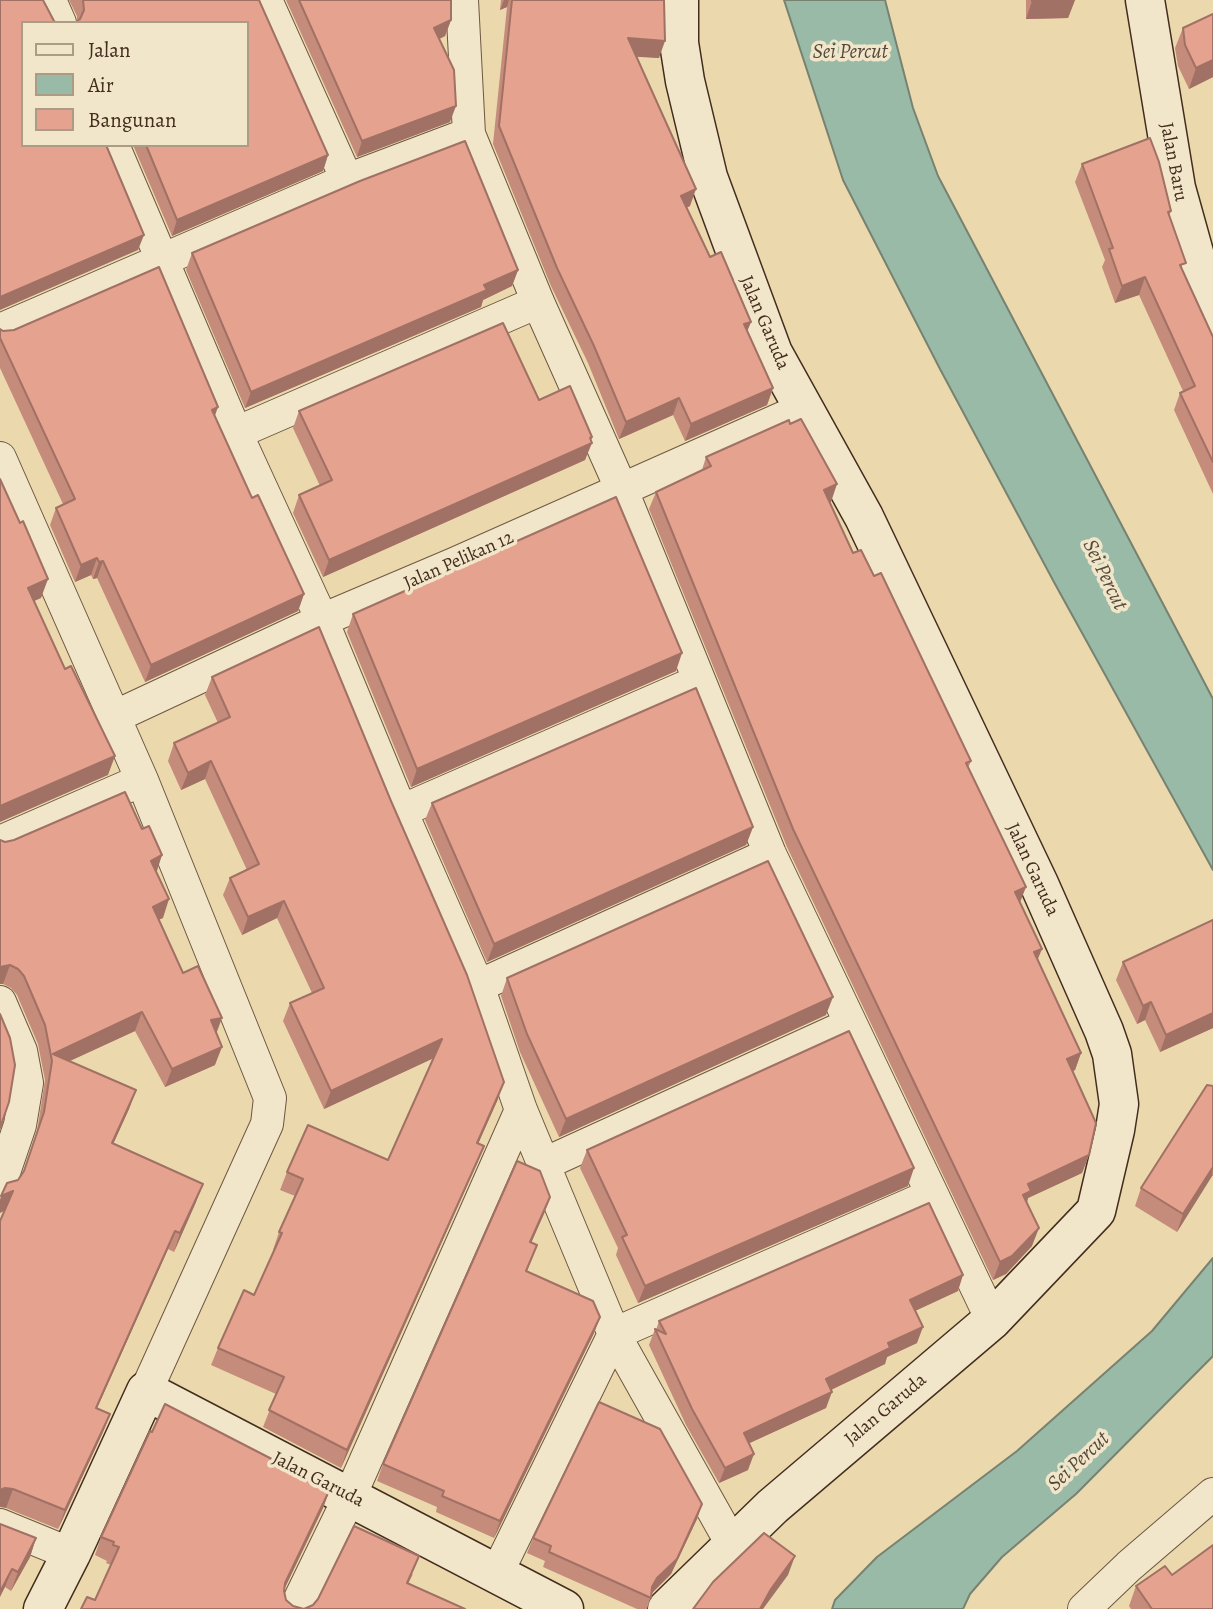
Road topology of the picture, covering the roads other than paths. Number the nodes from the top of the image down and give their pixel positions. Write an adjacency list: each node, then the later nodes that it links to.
1 (50, 0): 6 (street)
2 (266, 0): 9 (street)
3 (679, 0): 14 (street, Jalan Garuda)
4 (1145, 0): 12 (street, Jalan Baru)
5 (461, 1): 7 (street)
6 (59, 21)
7 (469, 134): 9 (street); 11 (street)
8 (114, 147): 10 (street)
9 (346, 180): 10 (street)
10 (162, 259): 13 (street); 15 (street)
11 (538, 302): 15 (street); 17 (street)
12 (1213, 321)
13 (0, 330)
14 (805, 408): 17 (street, Jalan Pelikan 12); 32 (street, Jalan Garuda)
15 (236, 433): 18 (street)
16 (0, 458): 20 (street)
17 (621, 488): 18 (street, Jalan Pelikan 12); 19 (street)
18 (322, 620): 20 (street, Jalan Pelikan 12); 22 (street)
19 (699, 681): 22 (street); 24 (street)
20 (114, 717): 21 (street)
21 (142, 780): 23 (street); 34 (street)
22 (401, 811): 25 (street)
23 (0, 842)
24 (770, 854): 25 (street); 27 (street)
25 (478, 986): 28 (street)
26 (0, 1002): 30 (street)
27 (851, 1024): 29 (street); 31 (street)
28 (521, 1110): 29 (street); 36 (street)
29 (544, 1164): 33 (street)
30 (0, 1184)
31 (932, 1195): 32 (street); 33 (street)
32 (992, 1320): 38 (street, Jalan Garuda)
33 (614, 1334): 38 (street); 40 (street)
34 (146, 1391): 36 (street, Jalan Garuda); 39 (street)
35 (1213, 1494): 45 (street)
36 (350, 1496): 40 (street, Jalan Garuda); 43 (street)
37 (0, 1525): 39 (street)
38 (733, 1546): 44 (street, Jalan Garuda)
39 (71, 1554): 42 (street)
40 (496, 1575): 41 (street, Jalan Garuda)
41 (542, 1604)
42 (43, 1609)
43 (295, 1609)
44 (667, 1609)
45 (1084, 1609)

